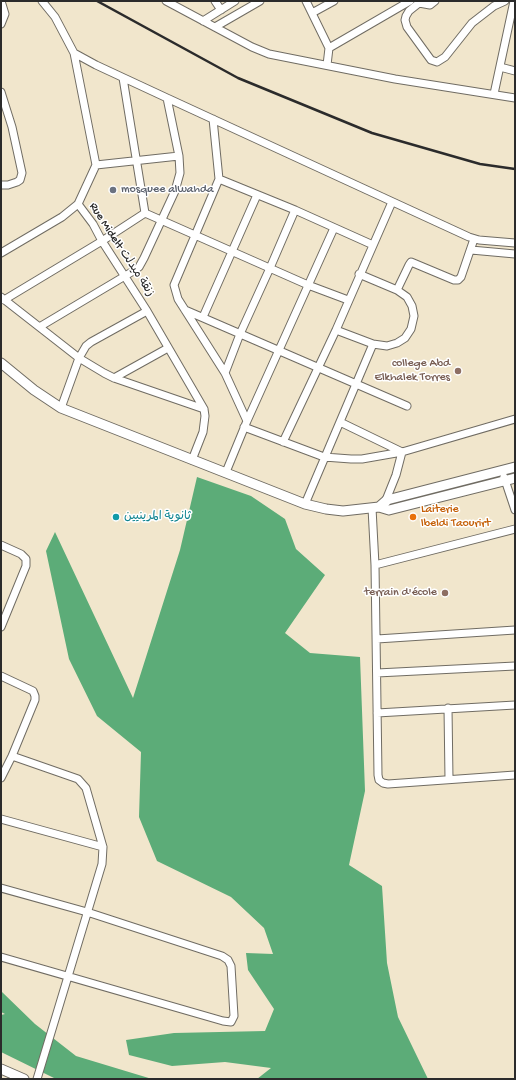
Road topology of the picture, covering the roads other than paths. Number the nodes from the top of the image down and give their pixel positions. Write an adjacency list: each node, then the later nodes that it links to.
1 (1, 1): 17 (street)
2 (42, 1): 20 (street)
3 (166, 1): 13 (street)
4 (215, 1): 14 (street)
5 (234, 1): 14 (street)
6 (260, 1): 18 (street)
7 (306, 1): 15 (street)
8 (334, 1): 15 (street)
9 (410, 1): 19 (street)
10 (435, 1): 11 (street)
11 (504, 1)
12 (514, 1): 22 (street)
13 (178, 4): 16 (street)
14 (221, 10): 16 (street)
15 (312, 13): 19 (street)
16 (203, 20): 18 (street)
17 (1, 24)
18 (215, 27): 21 (street)
19 (329, 48): 21 (street)
20 (74, 52): 24 (street); 32 (street)
21 (327, 65): 26 (street)
22 (500, 67): 23 (street); 26 (street)
23 (515, 71)
24 (123, 78): 27 (street); 31 (street)
25 (1, 94): 34 (street)
26 (494, 94): 28 (street)
27 (166, 98): 29 (street); 30 (street)
28 (515, 98)
29 (213, 120): 33 (street); 36 (street)
30 (179, 156): 31 (street); 40 (street)
31 (137, 161): 32 (street); 39 (street)
32 (96, 165): 37 (street, Rue Midelt زنقة ميدلت)
33 (219, 179): 35 (street); 42 (street)
34 (1, 184)
35 (257, 195): 38 (street); 48 (street)
36 (392, 202): 43 (street); 46 (street)
37 (78, 204): 44 (street, Rue Midelt زنقة ميدلت); 49 (street)
38 (295, 210): 41 (street); 51 (street)
39 (145, 213): 40 (street); 44 (street)
40 (162, 220): 42 (street); 53 (street)
41 (334, 228): 46 (street); 54 (street)
42 (195, 234): 48 (street); 58 (street)
43 (474, 239): 45 (street); 47 (street)
44 (102, 241): 53 (street, Rue Midelt زنقة ميدلت); 56 (street)
45 (515, 244)
46 (372, 245): 52 (street)
47 (471, 250): 50 (street); 55 (street)
48 (232, 252): 51 (street); 60 (street)
49 (1, 253)
50 (515, 254)
51 (270, 268): 54 (street); 63 (street)
52 (359, 274): 55 (street); 57 (street)
53 (124, 275): 59 (street, Rue Midelt زنقة ميدلت); 61 (street)
54 (308, 285): 57 (street); 66 (street)
55 (397, 290): 64 (street)
56 (3, 298): 61 (street)
57 (348, 300): 62 (street)
58 (185, 310): 60 (street); 70 (street)
59 (147, 311): 65 (street, Rue Midelt زنقة ميدلت); 67 (street)
60 (203, 317): 63 (street)
61 (40, 326): 67 (street)
62 (336, 330): 64 (street); 69 (street)
63 (240, 334): 66 (street); 70 (street)
64 (373, 344): 72 (street)
65 (168, 348): 71 (street); 75 (street, Rue Midelt زنقة ميدلت)
66 (280, 350): 69 (street); 78 (street)
67 (79, 358): 71 (street); 74 (street)
68 (1, 363): 74 (street)
69 (318, 367): 72 (street); 79 (street)
70 (225, 373): 78 (street)
71 (114, 378): 75 (street)
72 (356, 384): 73 (street); 77 (street)
73 (407, 406)
74 (61, 408): 82 (street)
75 (204, 409): 82 (street)
76 (515, 419): 80 (street)
77 (340, 422): 80 (street); 81 (street)
78 (246, 424): 79 (street); 85 (street)
79 (283, 442): 81 (street)
80 (402, 452): 81 (street); 88 (street)
81 (324, 457): 89 (street)
82 (192, 460): 85 (street)
83 (515, 467): 84 (street)
84 (502, 471): 87 (street); 88 (street)
85 (226, 472): 89 (street)
86 (515, 478): 87 (street)
87 (506, 481): 91 (street); 92 (street)
88 (387, 500): 90 (street); 91 (street)
89 (305, 504): 90 (street)
90 (375, 507): 91 (street); 95 (street)
91 (389, 510)
92 (515, 510)
93 (515, 529): 95 (street)
94 (1, 545): 96 (street)
95 (375, 565): 99 (street)
96 (4, 610): 97 (street)
97 (1, 627)
98 (515, 630): 99 (street)
99 (377, 640): 101 (street)
100 (515, 666): 101 (street)
101 (377, 673): 105 (street)
102 (1, 676): 106 (street)
103 (515, 705): 104 (street)
104 (448, 708): 105 (street); 109 (street)
105 (377, 713): 109 (street)
106 (12, 756): 108 (street); 111 (street)
107 (515, 775): 109 (street)
108 (1, 778)
109 (449, 779)
110 (1, 819): 111 (street)
111 (103, 847): 113 (street)
112 (1, 888): 113 (street)
113 (87, 912): 115 (street); 115 (street)
114 (1, 957): 115 (street)
115 (68, 975): 118 (street)
116 (1, 1069): 117 (street)
117 (24, 1079)
118 (37, 1079)

